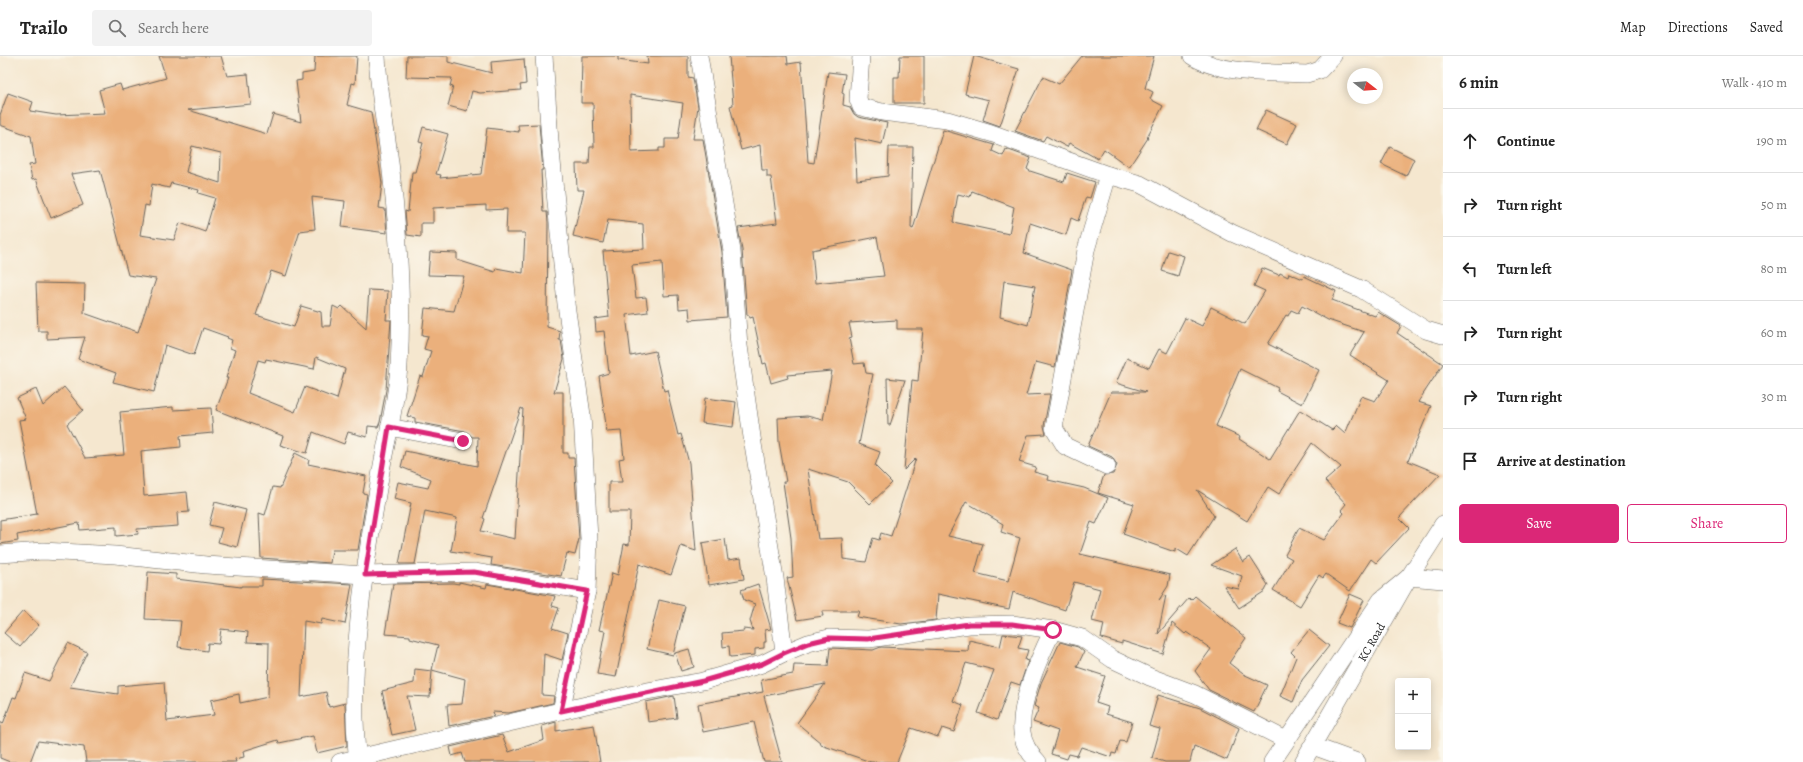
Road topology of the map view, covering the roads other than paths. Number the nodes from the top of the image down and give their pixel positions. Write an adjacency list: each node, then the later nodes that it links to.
1 (377, 56): 9 (street)
2 (544, 56): 17 (street)
3 (699, 56): 19 (street)
4 (861, 56): 7 (street)
5 (1192, 56): 6 (street)
6 (1333, 56)
7 (1108, 175): 8 (street); 11 (street)
8 (1443, 335)
9 (389, 427): 10 (street); 14 (street)
10 (463, 441)
11 (1107, 466)
12 (1443, 524): 15 (street, KC Road)
13 (0, 554): 14 (street)
14 (365, 575): 17 (street); 23 (street)
15 (1409, 577): 16 (street); 21 (street); 22 (street, KC Road)
16 (1443, 580)
17 (587, 591): 20 (street)
18 (1053, 630): 19 (street); 21 (street); 25 (street)
19 (784, 653): 20 (street)
20 (561, 711): 23 (street)
21 (1286, 740): 26 (street)
22 (1313, 746): 27 (street, KC Road); 28 (street)
23 (357, 760): 24 (street)
24 (340, 762)
25 (1038, 762)
26 (1272, 762)
27 (1303, 762)
28 (1357, 762)

